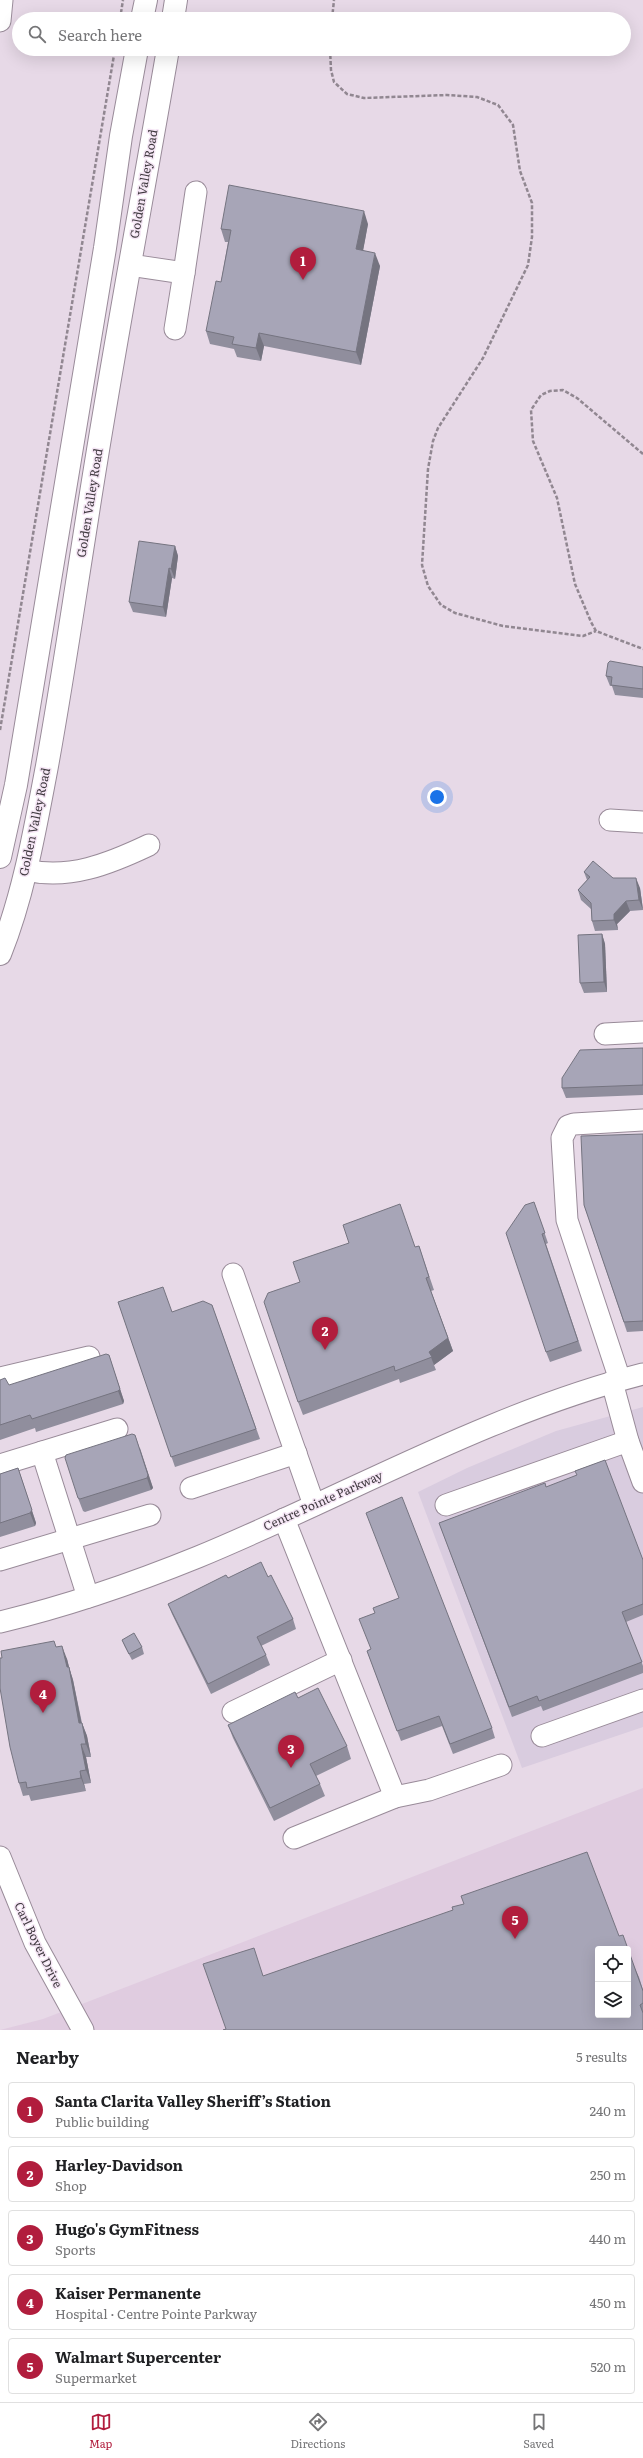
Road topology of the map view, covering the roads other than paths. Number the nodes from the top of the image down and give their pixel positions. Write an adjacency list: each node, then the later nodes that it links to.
1 (2, 0): 6 (street)
2 (146, 0): 4 (main road)
3 (176, 0): 5 (main road)
4 (143, 12)
5 (174, 12)
6 (0, 21)
7 (136, 56): 16 (main road)
8 (167, 56): 10 (main road, Golden Valley Road)
9 (196, 192): 11 (street)
10 (130, 265): 11 (street); 17 (main road, Golden Valley Road)
11 (184, 273): 12 (street)
12 (175, 328)
13 (610, 820): 14 (street)
14 (643, 822)
15 (149, 845): 17 (street)
16 (0, 857)
17 (26, 870): 18 (main road, Golden Valley Road)
18 (0, 954)
19 (643, 1032): 20 (street)
20 (606, 1034)
21 (643, 1120): 26 (street)
22 (233, 1274): 30 (street)
23 (89, 1357): 25 (street)
24 (643, 1374): 26 (street, Centre Pointe Parkway)
25 (0, 1378)
26 (616, 1381): 28 (street); 35 (street, Centre Pointe Parkway)
27 (117, 1429): 29 (street)
28 (628, 1441): 32 (street); 34 (street)
29 (42, 1452): 31 (street); 38 (street)
30 (296, 1453): 33 (street); 35 (street)
31 (0, 1465)
32 (643, 1482)
33 (191, 1488)
34 (446, 1504)
35 (314, 1505): 37 (street, Centre Pointe Parkway)
36 (150, 1515): 38 (street)
37 (284, 1519): 40 (street, Centre Pointe Parkway); 42 (street)
38 (70, 1539): 39 (street); 40 (street)
39 (0, 1560)
40 (88, 1597): 41 (street, Centre Pointe Parkway)
41 (0, 1622)
42 (341, 1660): 44 (street); 47 (street)
43 (643, 1700): 45 (street)
44 (233, 1712)
45 (542, 1736)
46 (501, 1765): 47 (street)
47 (395, 1797): 48 (street)
48 (294, 1838)
49 (0, 1856): 50 (street, Carl Boyer Drive)
50 (83, 2030)

